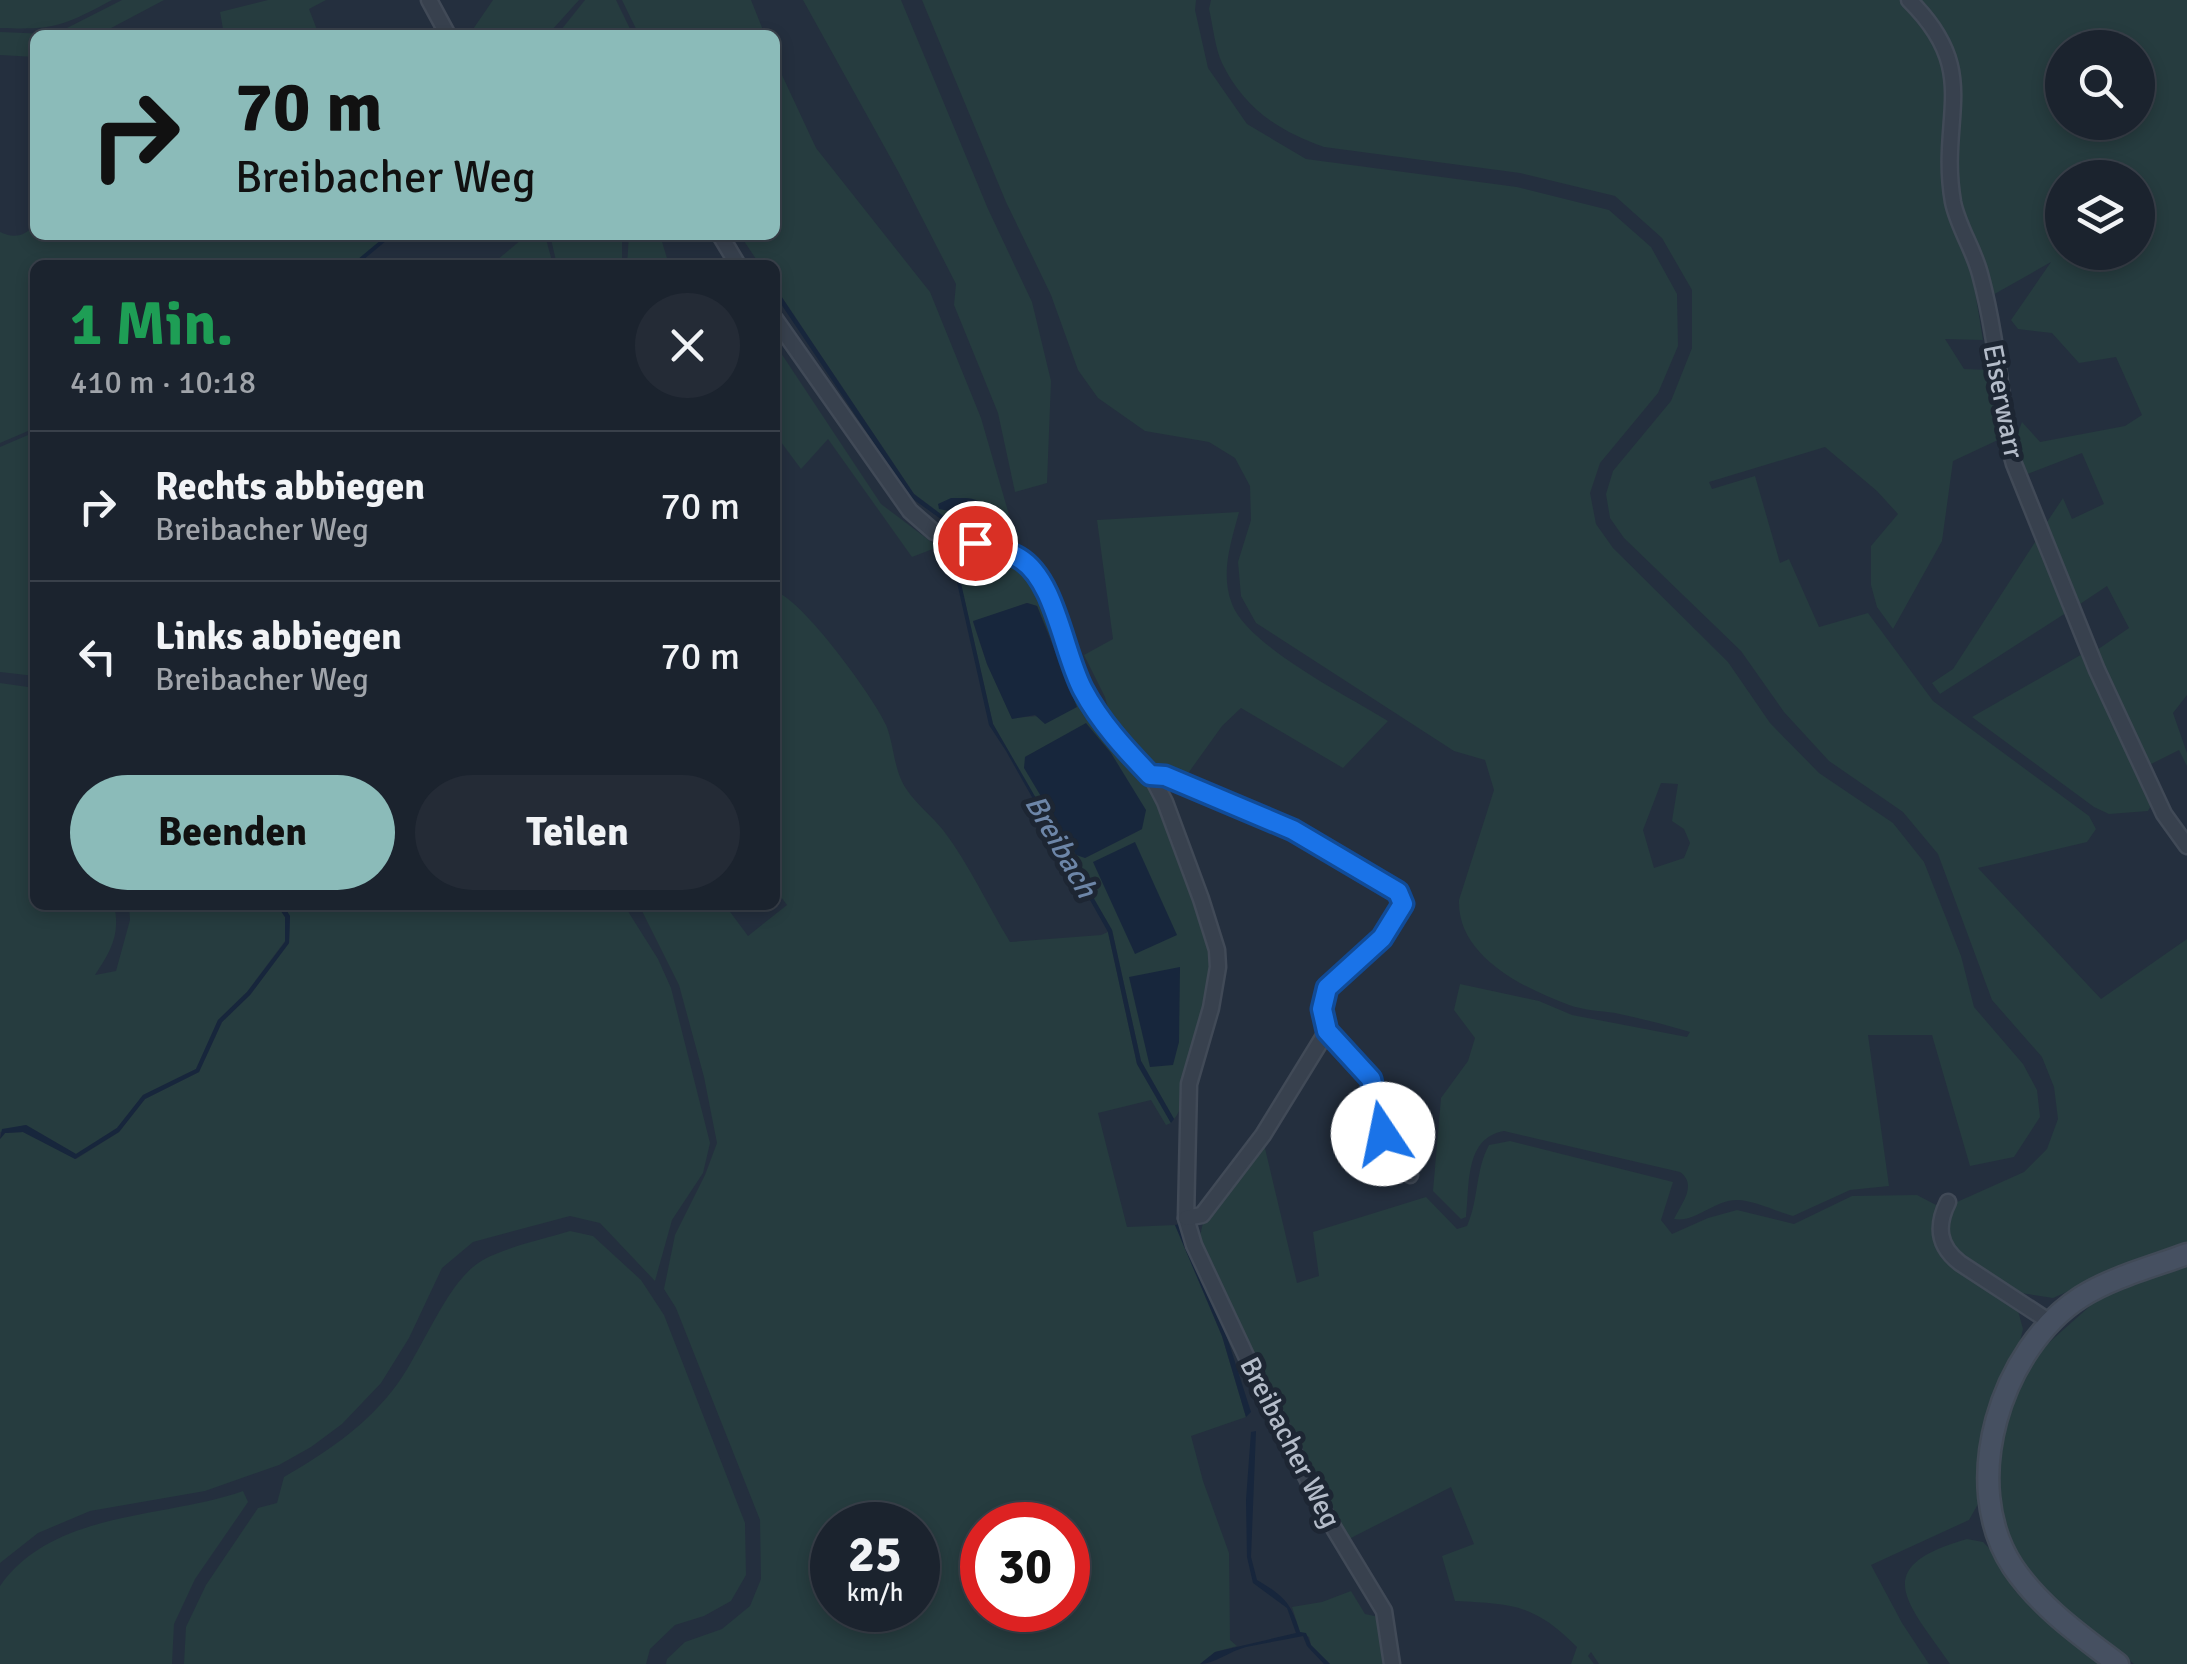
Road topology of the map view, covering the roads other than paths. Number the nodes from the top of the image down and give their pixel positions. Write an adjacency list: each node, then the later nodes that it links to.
1 (429, 0): 3 (street)
2 (1909, 0): 6 (street, Eiserwarr)
3 (445, 30)
4 (780, 325): 5 (street, Breibacher Weg)
5 (1150, 775): 7 (street); 10 (street, Breibacher Weg)
6 (2187, 846)
7 (1327, 1031): 8 (street); 10 (street)
8 (1410, 1175)
9 (1948, 1202): 12 (street)
10 (1186, 1218): 13 (street, Breibacher Weg)
11 (2187, 1254): 12 (street)
12 (2050, 1322): 14 (street)
13 (1392, 1664)
14 (2118, 1664)

